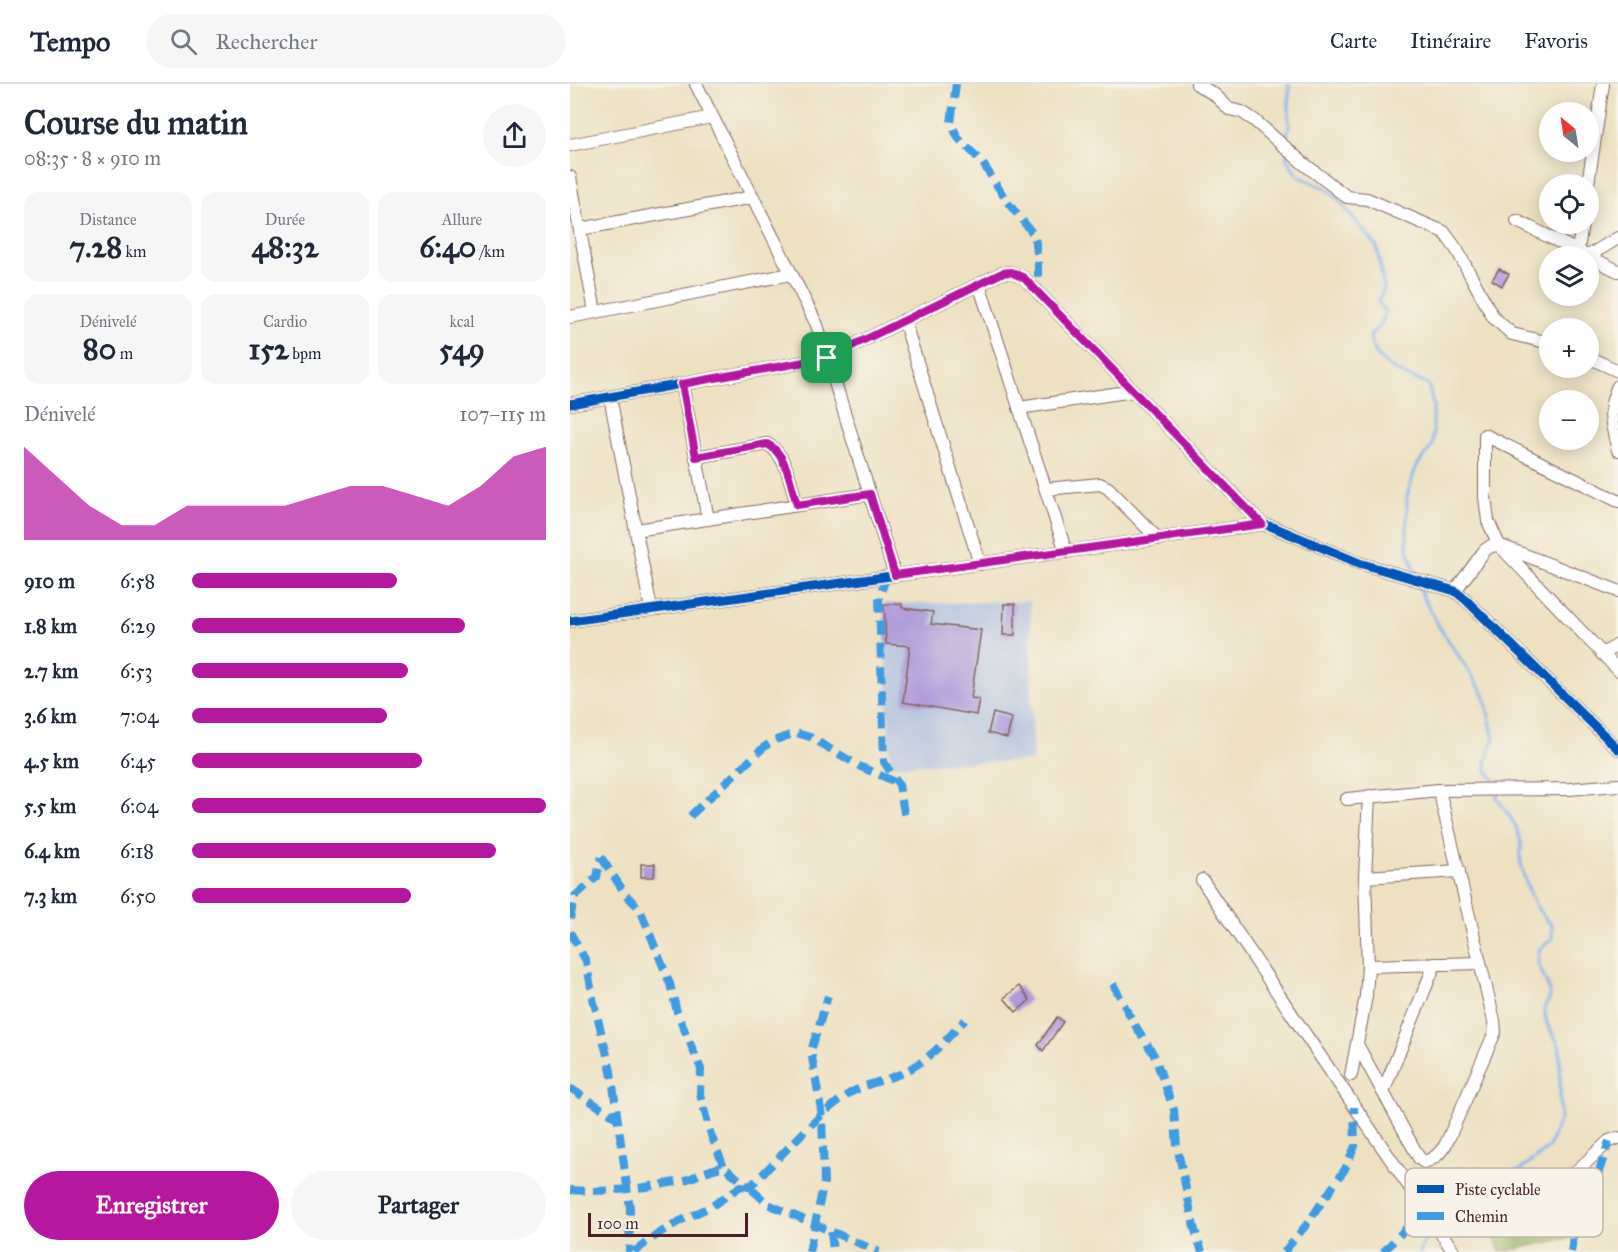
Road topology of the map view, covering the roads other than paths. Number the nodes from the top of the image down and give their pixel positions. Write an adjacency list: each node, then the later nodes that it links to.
1 (696, 84): 4 (street)
2 (1197, 84): 21 (street)
3 (1603, 84): 6 (street)
4 (712, 117): 5 (street); 8 (street)
5 (570, 145)
6 (1590, 174)
7 (570, 177): 10 (street)
8 (753, 197): 10 (street); 16 (street)
9 (1517, 221): 12 (street)
10 (580, 230): 18 (street)
11 (1618, 238): 13 (street)
12 (1566, 246)
13 (1599, 247)
14 (1599, 262): 15 (street)
15 (1618, 271)
16 (791, 273): 18 (street); 22 (street)
17 (979, 284): 20 (street); 27 (street); 30 (street)
18 (595, 312): 19 (street)
19 (570, 317)
20 (904, 320): 22 (street); 43 (street)
21 (1539, 340)
22 (827, 358): 25 (street); 34 (street)
23 (1599, 362): 24 (street)
24 (1618, 371)
25 (682, 384): 28 (street); 32 (street)
26 (1618, 386): 31 (street)
27 (1133, 391): 30 (street); 38 (street)
28 (610, 397): 29 (street); 39 (street)
29 (570, 404)
30 (1019, 408): 33 (street)
31 (1618, 450)
32 (696, 457): 36 (street); 37 (street)
33 (1046, 489): 40 (street); 42 (street)
34 (870, 494): 36 (street); 44 (street)
35 (1618, 501): 41 (street)
36 (797, 505): 37 (street)
37 (708, 519): 39 (street)
38 (1262, 524): 40 (street); 45 (street)
39 (636, 530): 47 (street)
40 (1158, 539): 42 (street)
41 (1499, 545): 45 (street); 46 (street); 50 (street)
42 (1066, 552): 43 (street)
43 (980, 564): 44 (street)
44 (895, 575): 47 (street)
45 (1455, 591): 52 (street)
46 (1618, 591)
47 (651, 609): 48 (street)
48 (570, 621)
49 (1618, 645): 50 (street)
50 (1602, 654): 51 (street)
51 (1618, 670)
52 (1618, 749)
53 (1618, 785): 54 (street)
54 (1439, 790): 55 (street); 57 (street)
55 (1369, 796): 56 (street); 58 (street)
56 (1347, 799)
57 (1459, 871): 58 (street); 60 (street)
58 (1365, 877): 62 (street)
59 (1202, 880): 68 (street)
60 (1480, 963): 61 (street); 65 (street)
61 (1435, 964): 62 (street); 65 (street)
62 (1368, 966): 63 (street)
63 (1358, 1046): 64 (street); 65 (street)
64 (1351, 1075)
65 (1383, 1092)
66 (1618, 1138): 67 (street)
67 (1580, 1168)
68 (1405, 1179)
69 (1444, 1237): 70 (street)
70 (1454, 1252)

